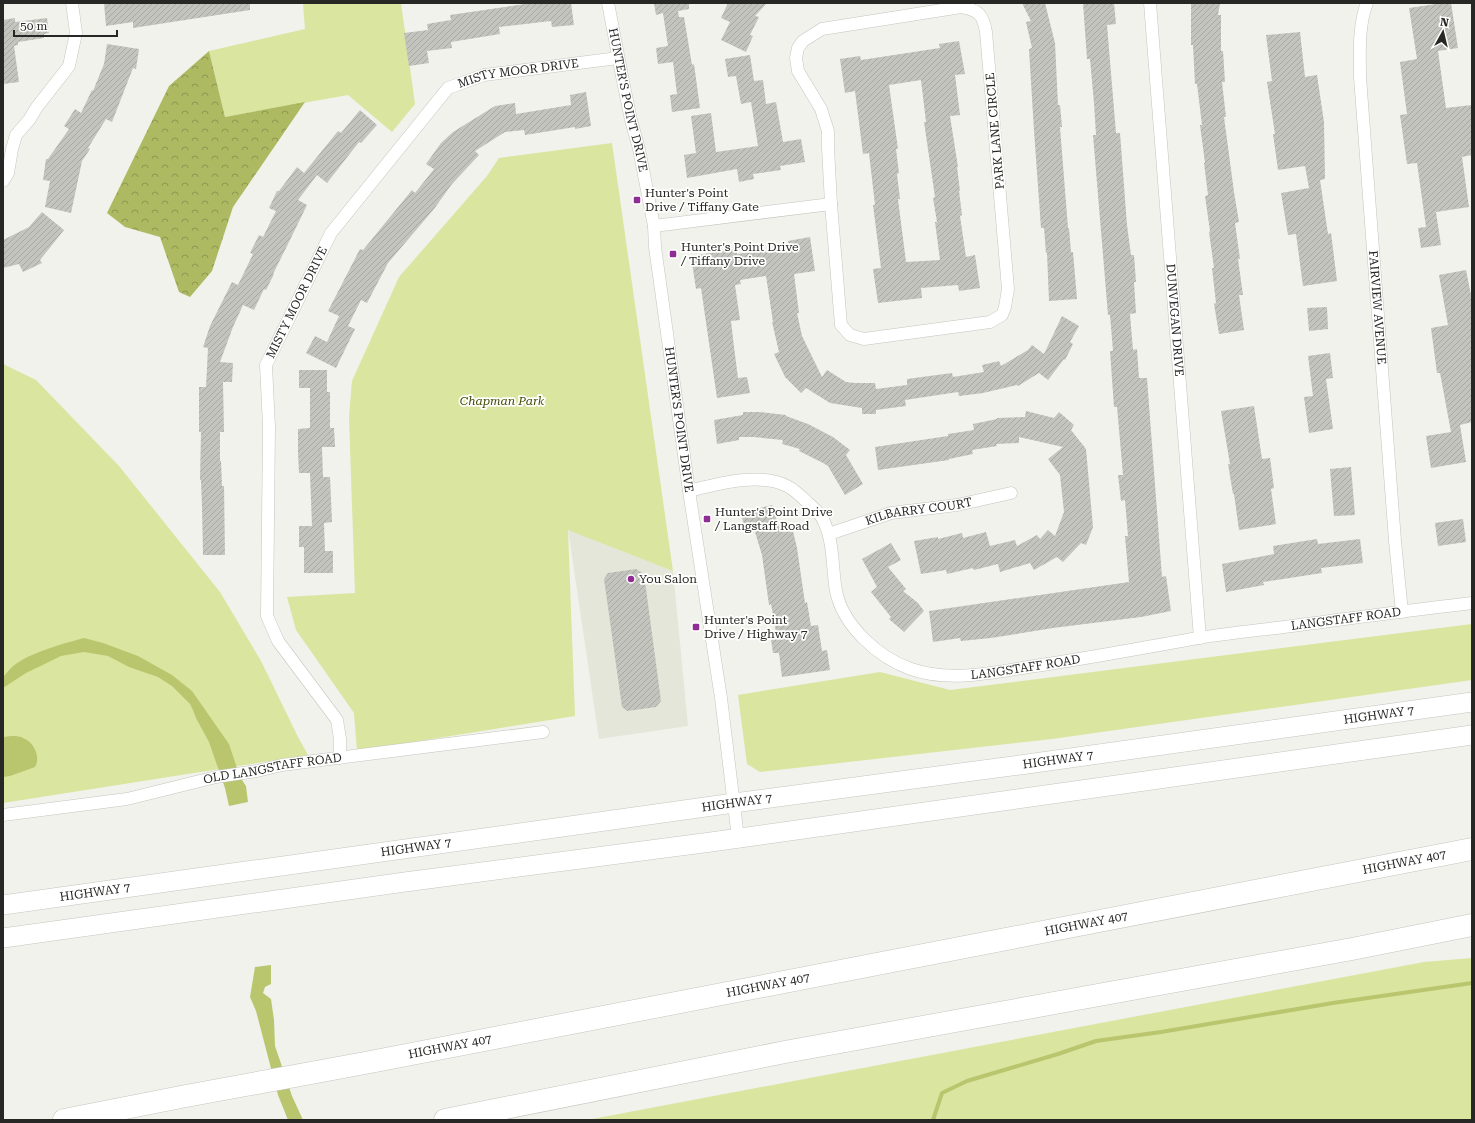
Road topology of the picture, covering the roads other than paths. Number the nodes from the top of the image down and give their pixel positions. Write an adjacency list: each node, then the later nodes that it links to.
1 (72, 3): 6 (street)
2 (608, 3): 5 (street, HUNTER'S POINT DRIVE)
3 (1150, 3): 14 (street, DUNVEGAN DRIVE)
4 (1367, 3): 13 (street, FAIRVIEW AVENUE)
5 (618, 58): 8 (street, HUNTER'S POINT DRIVE); 18 (street, MISTY MOOR DRIVE)
6 (3, 181)
7 (831, 204): 7 (street, PARK LANE CIRCLE); 8 (street)
8 (654, 226): 9 (street, HUNTER'S POINT DRIVE)
9 (689, 491): 11 (street, LANGSTAFF ROAD); 19 (street, HUNTER'S POINT DRIVE)
10 (1011, 493): 11 (street, KILBARRY COURT)
11 (829, 534): 14 (street, LANGSTAFF ROAD)
12 (1472, 603): 13 (street, LANGSTAFF ROAD)
13 (1402, 612): 14 (street, LANGSTAFF ROAD)
14 (1200, 638)
15 (1472, 702): 19 (main road, HIGHWAY 7)
16 (543, 732): 18 (street, OLD LANGSTAFF ROAD)
17 (1472, 735): 21 (main road)
18 (340, 758): 20 (street, OLD LANGSTAFF ROAD)
19 (734, 803): 21 (street, HUNTER'S POINT DRIVE); 23 (main road, HIGHWAY 7)
20 (3, 815)
21 (738, 838): 25 (main road)
22 (1472, 849): 28 (highway, HIGHWAY 407)
23 (3, 905)
24 (1472, 925): 27 (highway)
25 (3, 938)
26 (1472, 938): 27 (highway)
27 (1352, 949): 29 (highway)
28 (64, 1120)
29 (445, 1120)

